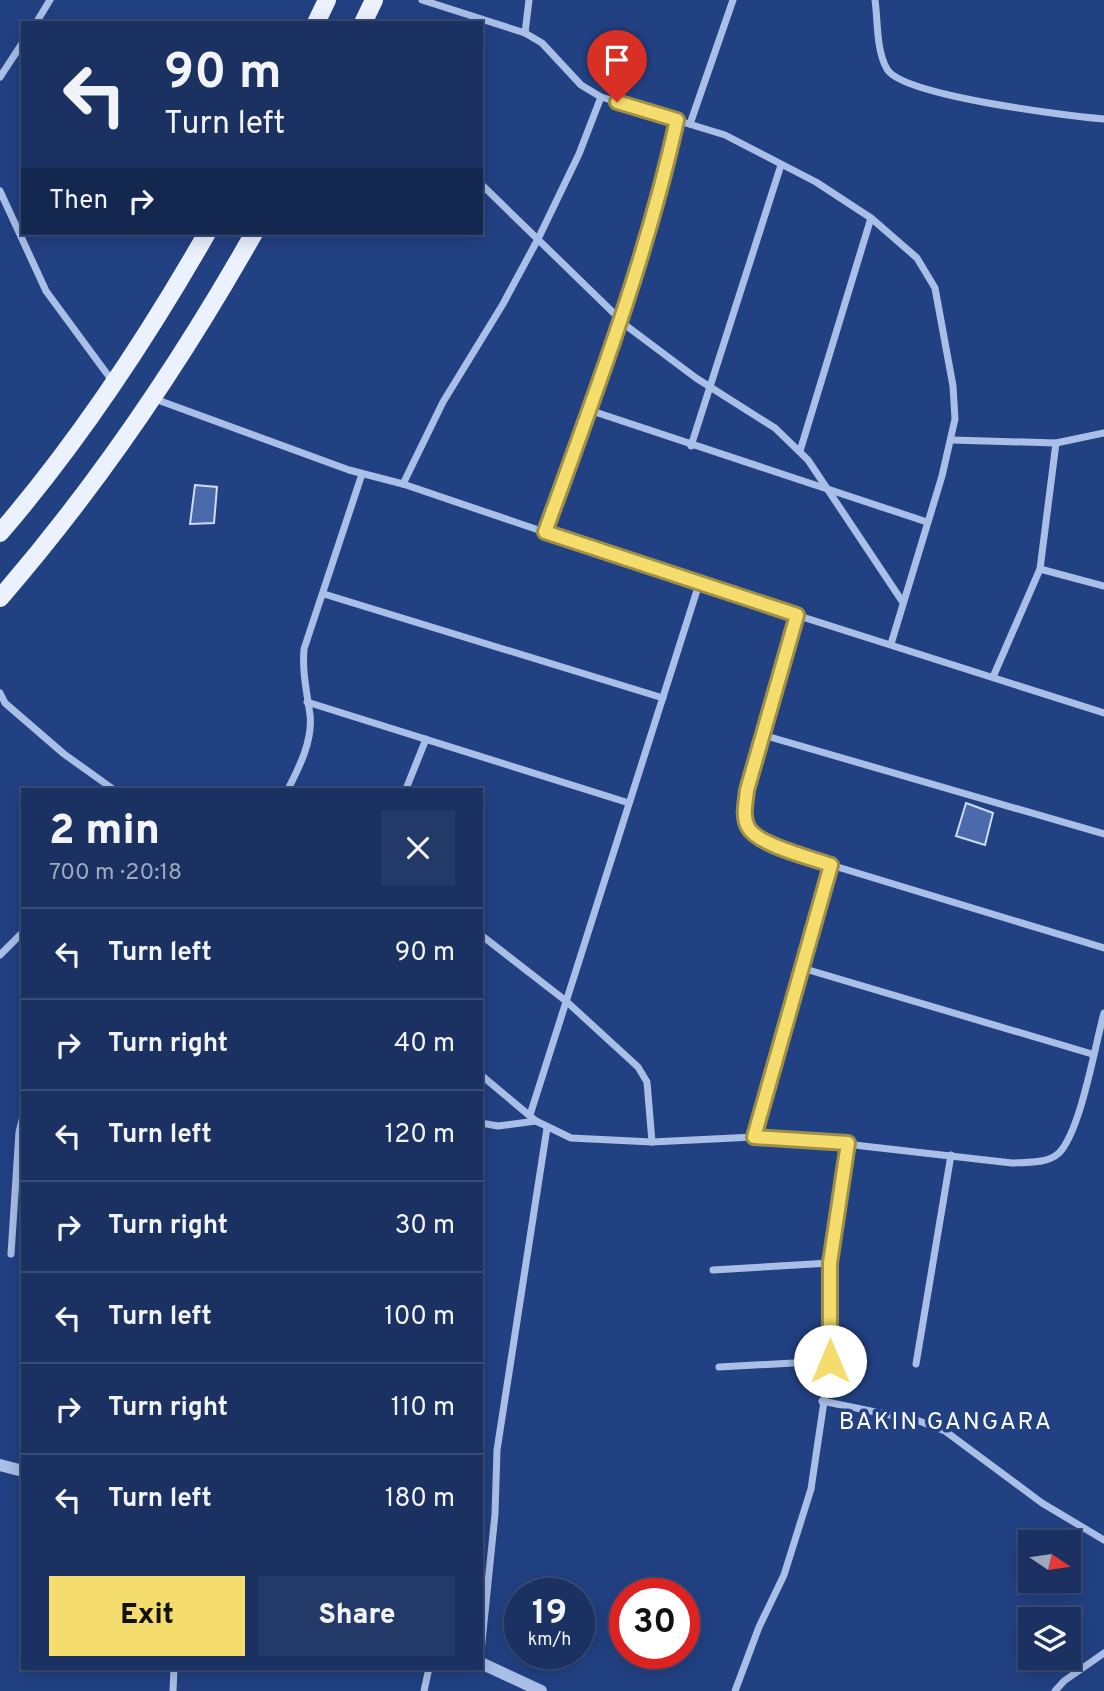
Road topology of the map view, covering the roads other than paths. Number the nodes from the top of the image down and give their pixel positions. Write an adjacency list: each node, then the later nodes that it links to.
1 (50, 0): 8 (street)
2 (327, 0): 9 (main road)
3 (374, 0): 10 (main road)
4 (422, 0): 11 (street)
5 (529, 0): 11 (street)
6 (733, 0): 17 (street)
7 (875, 0): 15 (street)
8 (37, 21)
9 (317, 21)
10 (364, 21)
11 (524, 33): 14 (street)
12 (21, 45): 13 (street)
13 (0, 77)
14 (601, 97): 16 (street); 24 (street)
15 (1104, 118)
16 (677, 120): 17 (street); 25 (street)
17 (690, 124): 18 (street)
18 (781, 165): 21 (street); 27 (street)
19 (483, 186): 24 (street)
20 (0, 191): 26 (street)
21 (871, 218): 31 (street); 34 (street)
22 (206, 235): 26 (main road)
23 (253, 235): 28 (main road)
24 (538, 239): 25 (street); 36 (street)
25 (621, 320): 27 (street); 29 (street)
26 (114, 383): 40 (main road)
27 (709, 387): 33 (street); 34 (street)
28 (153, 398): 35 (street); 45 (main road)
29 (589, 410): 33 (street); 39 (street)
30 (1104, 433): 32 (street)
31 (952, 440): 32 (street); 38 (street)
32 (1056, 443): 41 (street)
33 (691, 446): 37 (street)
34 (800, 451): 37 (street)
35 (362, 474): 36 (street); 44 (street)
36 (402, 484): 39 (street)
37 (826, 486): 38 (street); 46 (street)
38 (927, 522): 46 (street)
39 (545, 532): 42 (street)
40 (0, 533)
41 (1040, 569): 43 (street); 49 (street)
42 (699, 584): 47 (street); 51 (street)
43 (1104, 586)
44 (324, 594): 51 (street); 52 (street)
45 (0, 598)
46 (902, 601): 48 (street)
47 (797, 615): 48 (street); 54 (street)
48 (891, 644): 49 (street)
49 (993, 677): 53 (street)
50 (0, 693): 56 (street)
51 (663, 698): 59 (street)
52 (307, 702): 55 (street); 57 (street)
53 (1104, 713)
54 (763, 735): 60 (street); 61 (street)
55 (426, 739): 58 (street); 59 (street)
56 (112, 788)
57 (288, 788)
58 (406, 788)
59 (629, 803): 67 (street)
60 (1104, 834)
61 (831, 865): 64 (street); 66 (street)
62 (21, 934): 65 (street)
63 (483, 937): 67 (street)
64 (1104, 948)
65 (0, 955)
66 (802, 968): 69 (street); 75 (street)
67 (566, 1001): 71 (street); 76 (street)
68 (1104, 1013): 69 (street)
69 (1092, 1054): 78 (street)
70 (483, 1077): 71 (street)
71 (533, 1118): 72 (street); 74 (street)
72 (483, 1123)
73 (21, 1124): 79 (street)
74 (547, 1128): 76 (street); 89 (street)
75 (754, 1137): 76 (street); 77 (street)
76 (652, 1142)
77 (848, 1143): 78 (street); 80 (street)
78 (951, 1155): 83 (street)
79 (11, 1254)
80 (830, 1263): 81 (street); 82 (street)
81 (713, 1270)
82 (830, 1361): 84 (street); 85 (street)
83 (916, 1364)
84 (719, 1367)
85 (822, 1401): 88 (street); 97 (street)
86 (0, 1465): 87 (street)
87 (21, 1470)
88 (1104, 1540)
89 (483, 1632)
90 (1104, 1653): 98 (street)
91 (483, 1664): 96 (street)
92 (174, 1670): 94 (street)
93 (429, 1670): 95 (street)
94 (173, 1691)
95 (424, 1691)
96 (541, 1691)
97 (736, 1691)
98 (1055, 1691)

